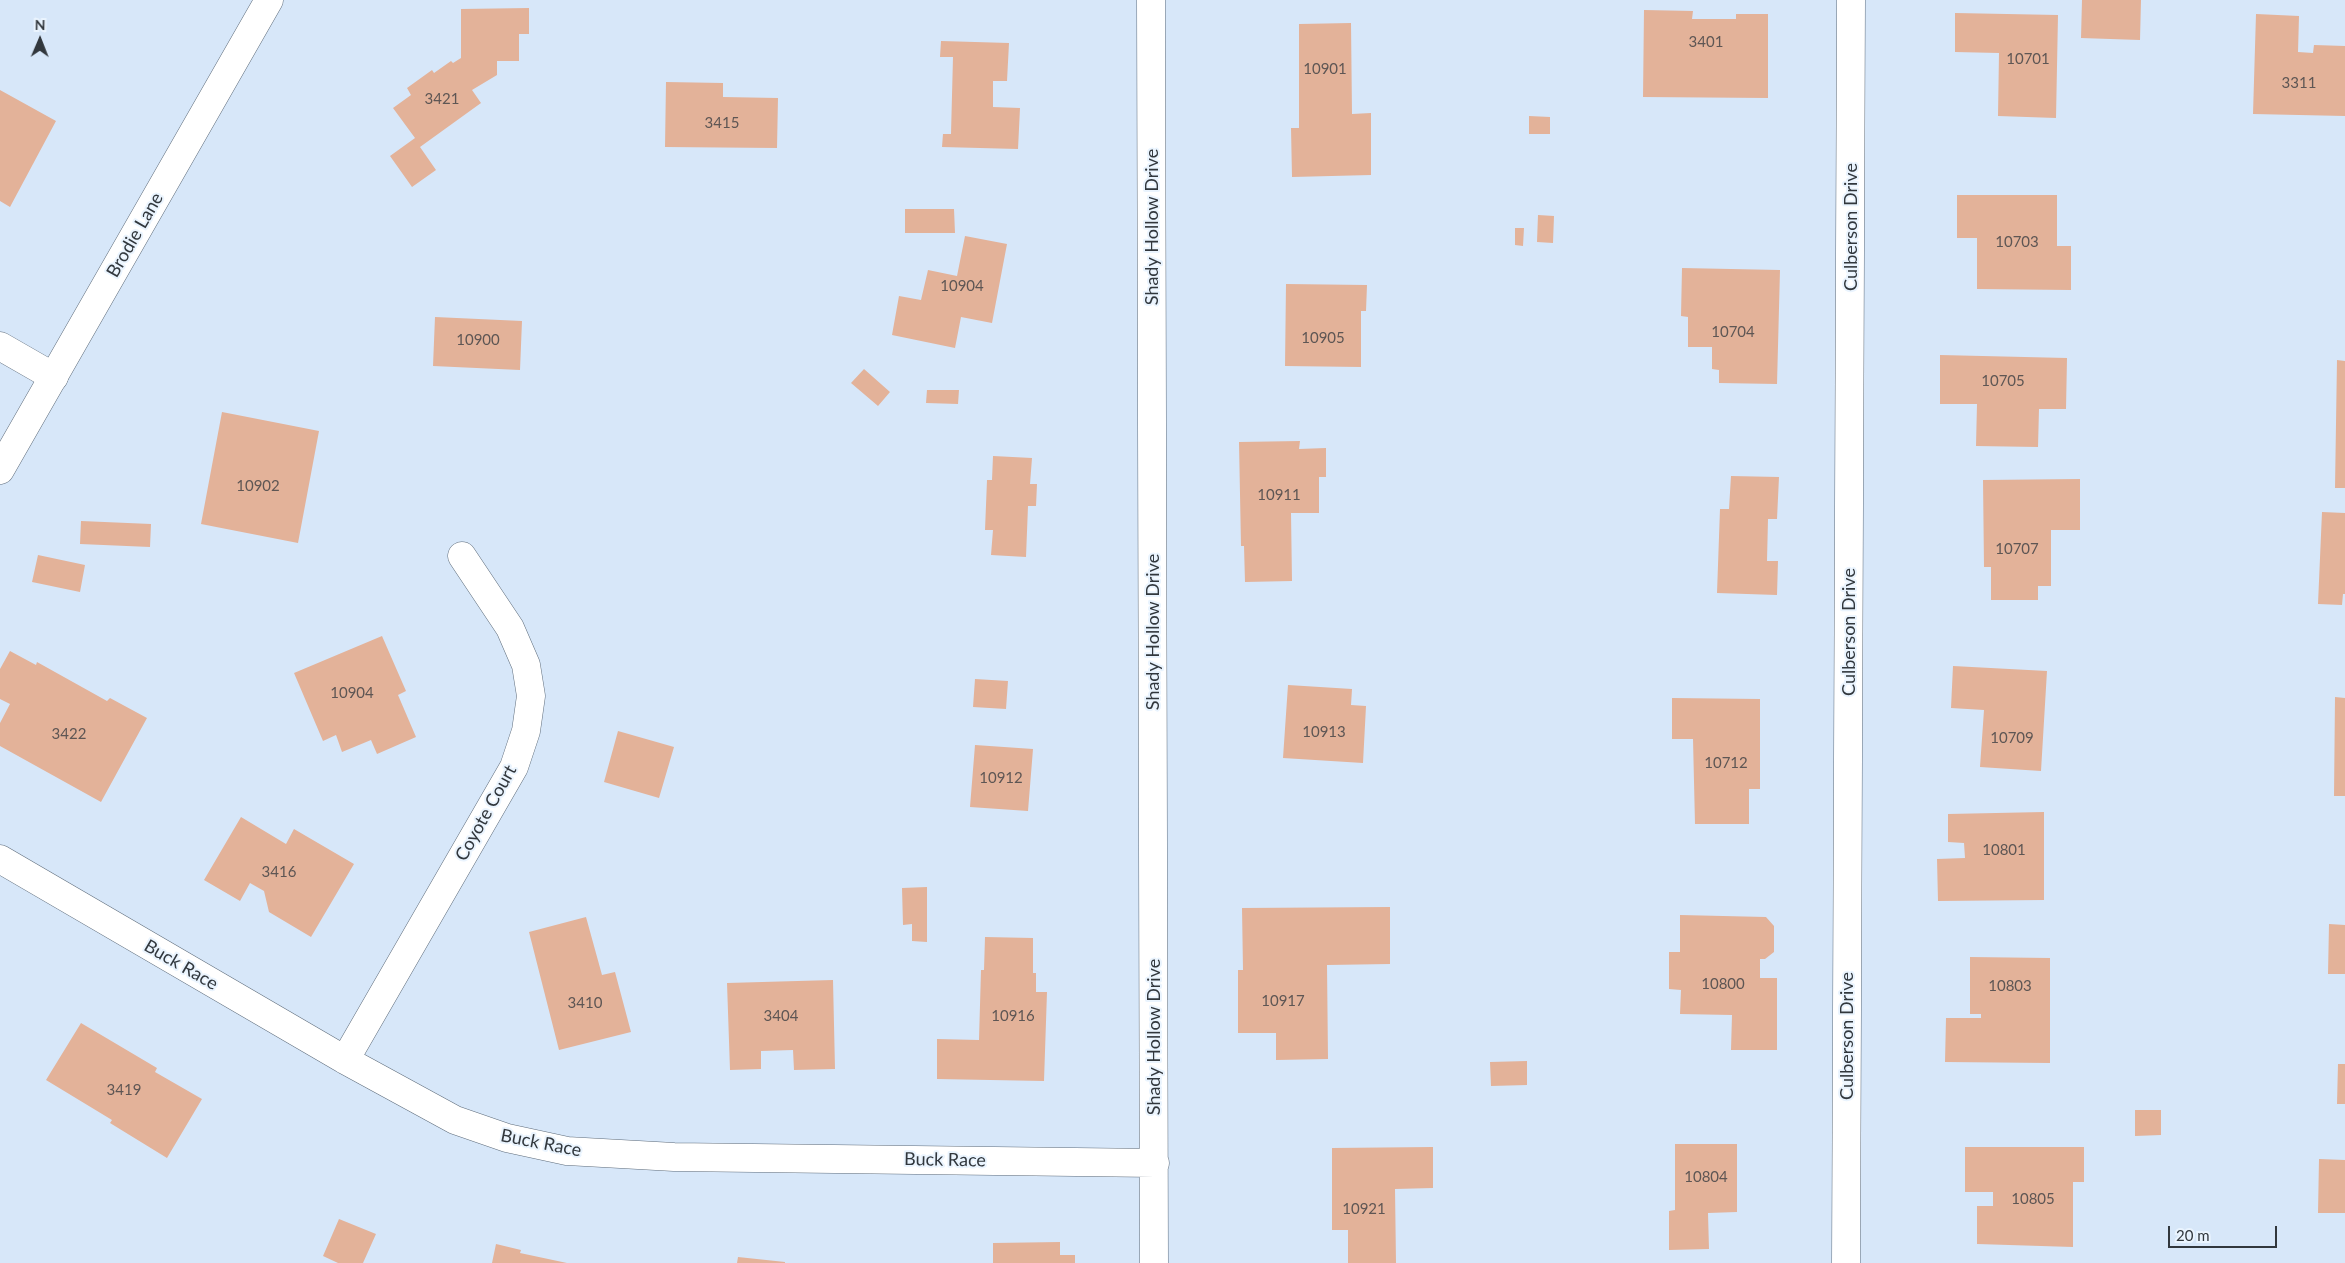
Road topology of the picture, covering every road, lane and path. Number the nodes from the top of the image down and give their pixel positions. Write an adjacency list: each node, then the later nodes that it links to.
1 (269, 0): 5 (street, Brodie Lane)
2 (1151, 0): 10 (street, Shady Hollow Drive)
3 (1851, 0): 12 (street, Culberson Drive)
4 (0, 346): 5 (street)
5 (54, 377): 6 (street, Brodie Lane)
6 (0, 470)
7 (462, 556): 9 (street, Coyote Court)
8 (0, 859): 9 (street, Buck Race)
9 (345, 1060): 10 (street, Buck Race)
10 (1154, 1163): 11 (street, Shady Hollow Drive)
11 (1154, 1263)
12 (1846, 1263)

